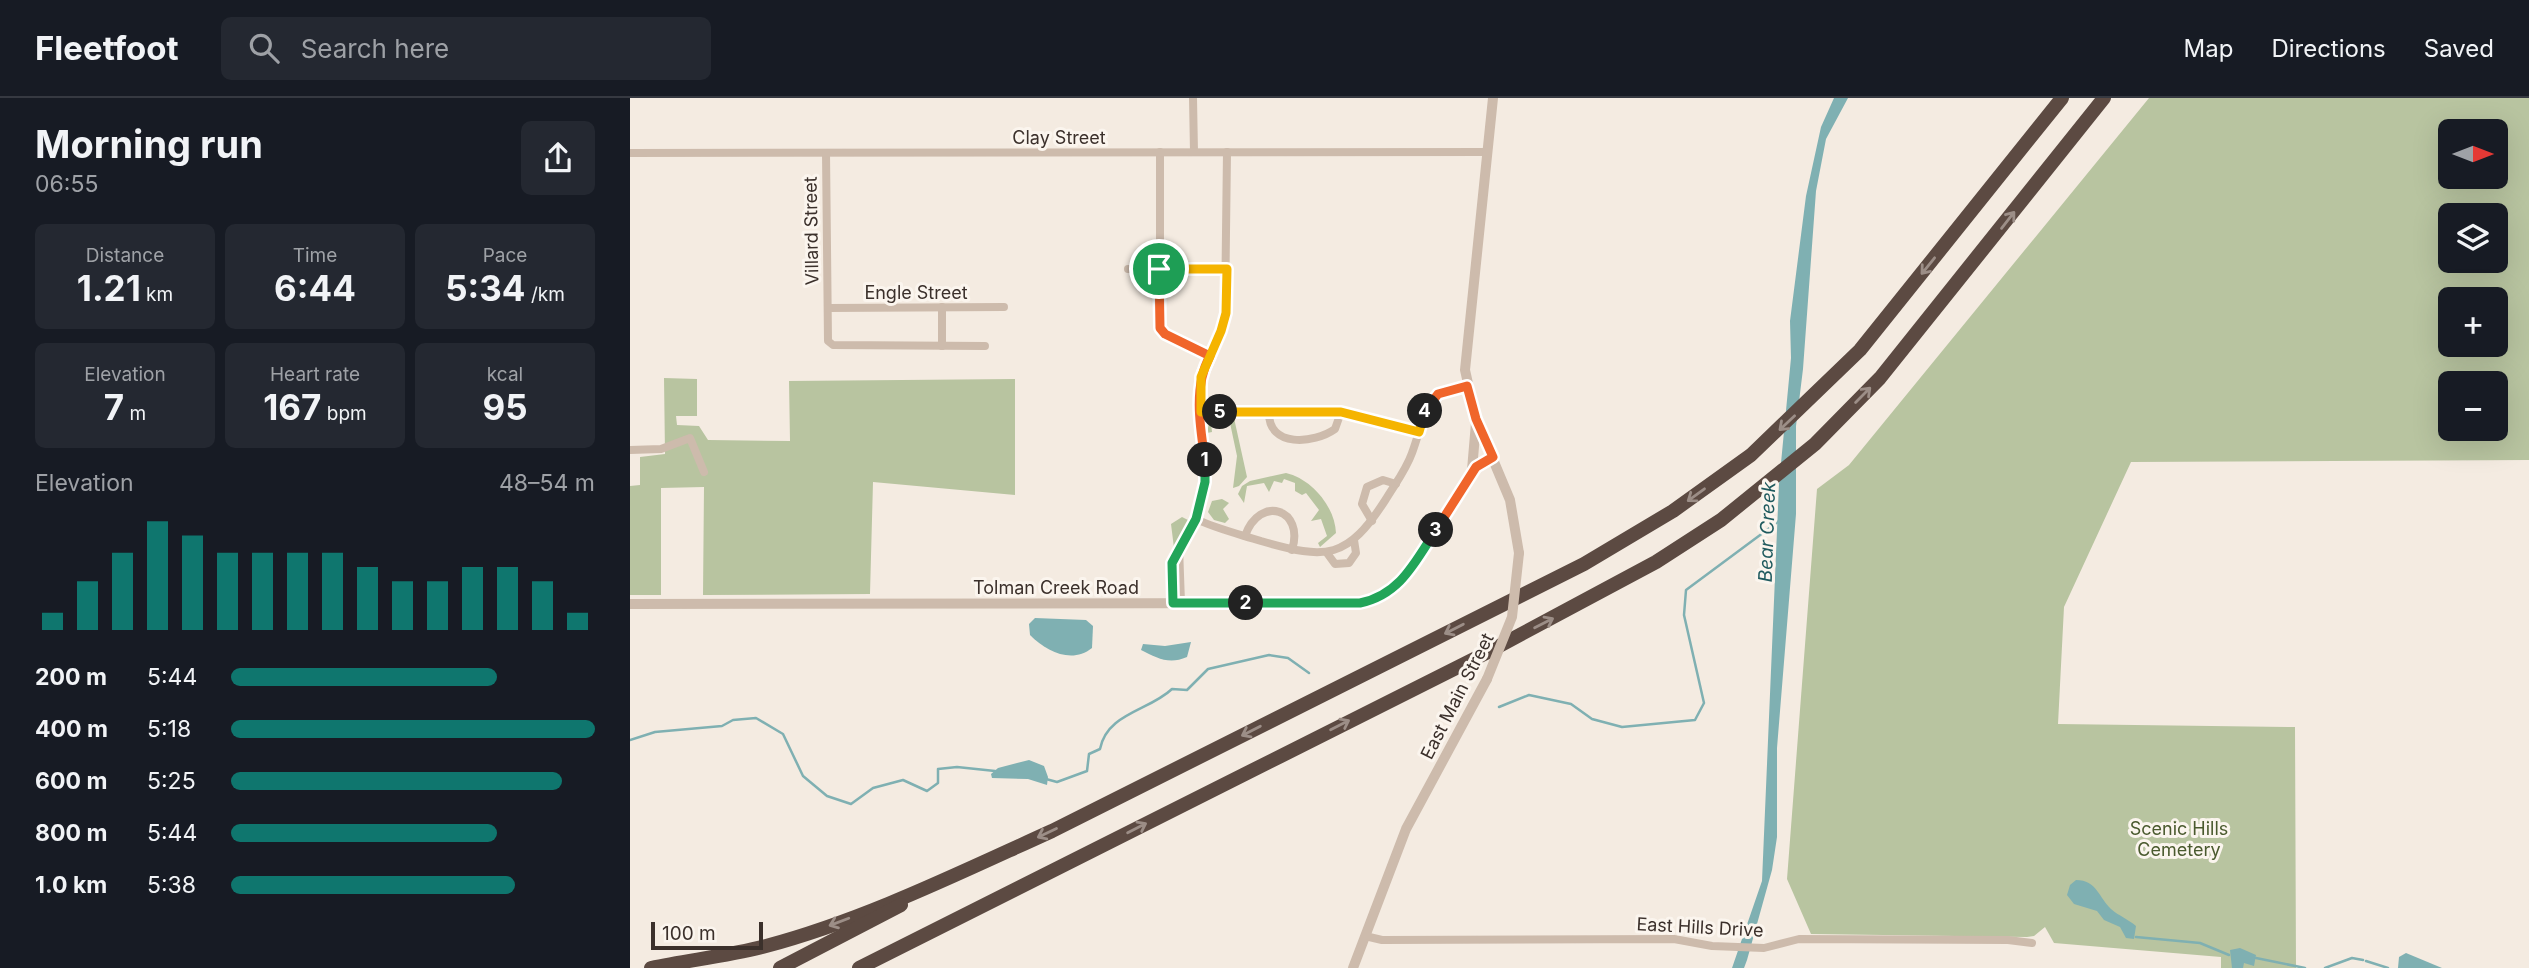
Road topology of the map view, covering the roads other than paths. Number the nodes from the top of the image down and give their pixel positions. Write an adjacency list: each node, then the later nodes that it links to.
1 (1194, 98): 6 (street)
2 (1493, 98): 8 (street, East Main Street)
3 (2062, 98): 39 (highway, one-way to 39)
4 (2104, 98): 40 (highway, one-way to 4)
5 (1160, 152): 6 (street, Clay Street); 10 (street, Clay Street); 12 (street)
6 (1194, 152): 7 (street, Clay Street)
7 (1227, 152): 8 (street, Clay Street); 13 (street)
8 (1488, 152): 20 (street, East Main Street)
9 (630, 153): 10 (street, Clay Street)
10 (826, 153): 16 (street, Villard Street)
11 (1128, 269): 12 (street)
12 (1159, 269): 13 (street); 19 (street)
13 (1227, 269): 19 (street)
14 (942, 307): 15 (street, Engle Street); 16 (street, Engle Street); 17 (street)
15 (1004, 307)
16 (828, 308): 17 (street, Villard Street)
17 (942, 346): 18 (street)
18 (985, 346)
19 (1210, 356): 21 (street)
20 (1467, 386): 24 (street, East Main Street); 25 (street)
21 (1201, 412): 22 (street); 31 (street)
22 (1269, 412): 23 (street); 23 (street)
23 (1341, 412): 25 (street)
24 (1476, 419): 27 (street, East Main Street); 29 (street)
25 (1419, 432): 30 (street)
26 (630, 450): 28 (street)
27 (1493, 457): 29 (street, Tolman Creek Road); 41 (street, East Main Street, bridge)
28 (704, 472)
29 (1470, 476): 37 (street, Tolman Creek Road)
30 (1396, 484): 32 (street); 32 (street)
31 (1196, 519): 33 (street); 37 (street)
32 (1372, 521): 34 (street)
33 (1245, 536): 35 (street); 35 (street)
34 (1353, 540): 36 (street); 36 (street)
35 (1292, 550): 36 (street)
36 (1327, 553)
37 (1177, 603): 38 (street, Tolman Creek Road)
38 (630, 604)
39 (971, 868): 43 (highway, one-way to 43); 44 (highway)
40 (989, 903): 45 (highway); 46 (highway)
41 (1365, 936): 42 (street, East Hills Drive); 47 (street, East Main Street)
42 (2032, 943)
43 (651, 968)
44 (780, 968)
45 (859, 968)
46 (875, 968)
47 (1353, 968)

